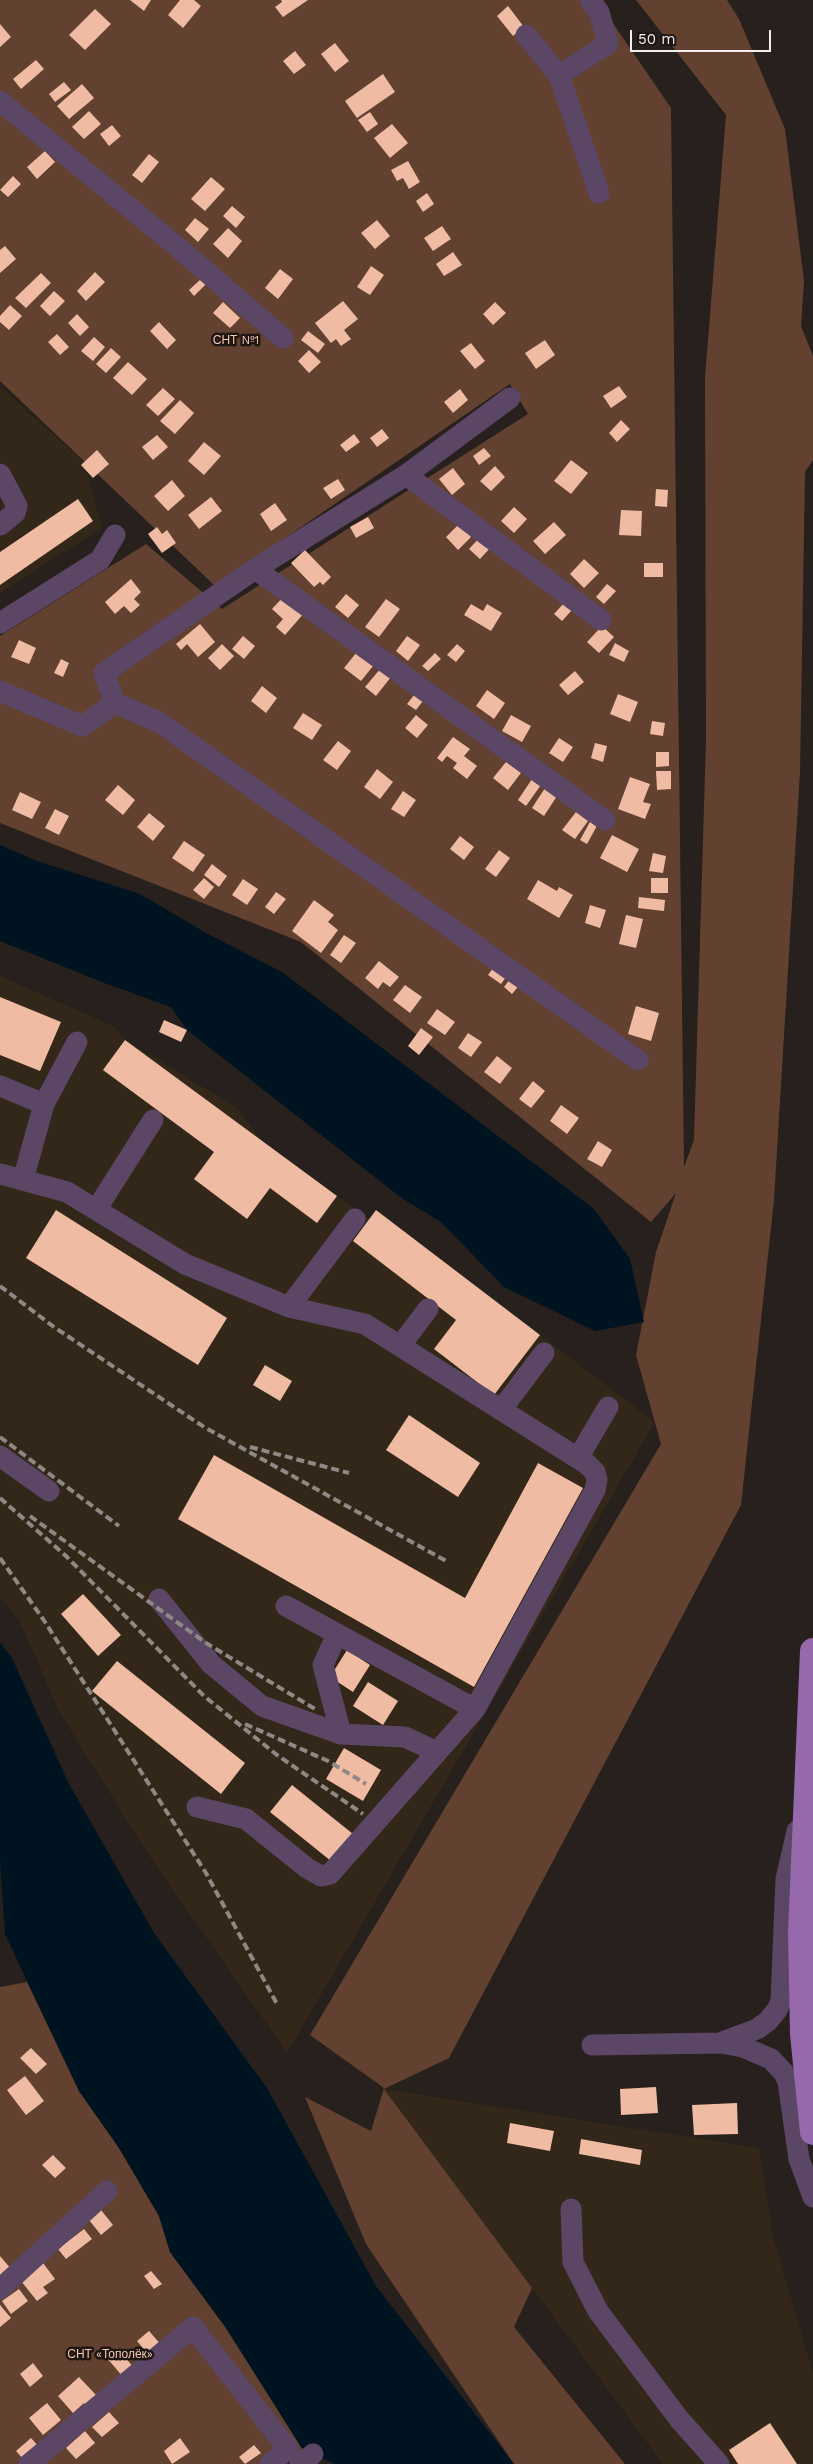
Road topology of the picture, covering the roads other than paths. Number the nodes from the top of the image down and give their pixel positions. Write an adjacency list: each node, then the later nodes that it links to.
1 (590, 0): 3 (street)
2 (526, 34): 3 (street)
3 (558, 75): 5 (street)
4 (0, 100): 6 (street)
5 (599, 192)
6 (283, 338)
7 (510, 398): 9 (street)
8 (0, 474): 10 (street)
9 (406, 475): 12 (street); 13 (street)
10 (0, 524)
11 (115, 534): 14 (street)
12 (255, 569): 16 (street); 17 (street)
13 (601, 620)
14 (0, 623)
15 (0, 691): 16 (street)
16 (115, 703): 19 (street)
17 (605, 820)
18 (77, 1042): 21 (street)
19 (638, 1060)
20 (0, 1086): 21 (street)
21 (44, 1104): 24 (street)
22 (153, 1120): 25 (street)
23 (0, 1174): 24 (street)
24 (23, 1180): 25 (street)
25 (96, 1210): 27 (street)
26 (355, 1219): 27 (street)
27 (289, 1307): 29 (street)
28 (428, 1309): 29 (street)
29 (400, 1346): 32 (street)
30 (544, 1353): 32 (street)
31 (608, 1407): 34 (street)
32 (501, 1410): 34 (street)
33 (0, 1456): 35 (street)
34 (578, 1458): 40 (street)
35 (49, 1491)
36 (159, 1599): 41 (street)
37 (286, 1606): 38 (street)
38 (337, 1634): 40 (street); 41 (street)
39 (813, 1651): 43 (main road)
40 (474, 1709): 42 (street)
41 (341, 1734): 42 (street)
42 (437, 1752): 44 (street)
43 (806, 1795): 45 (street); 47 (main road)
44 (197, 1807)
45 (721, 2042): 46 (street); 49 (street)
46 (592, 2045)
47 (813, 2132)
48 (107, 2191): 51 (street)
49 (813, 2198)
50 (571, 2209): 54 (street)
51 (0, 2289)
52 (29, 2464): 53 (street)
53 (270, 2464)
54 (719, 2464)

